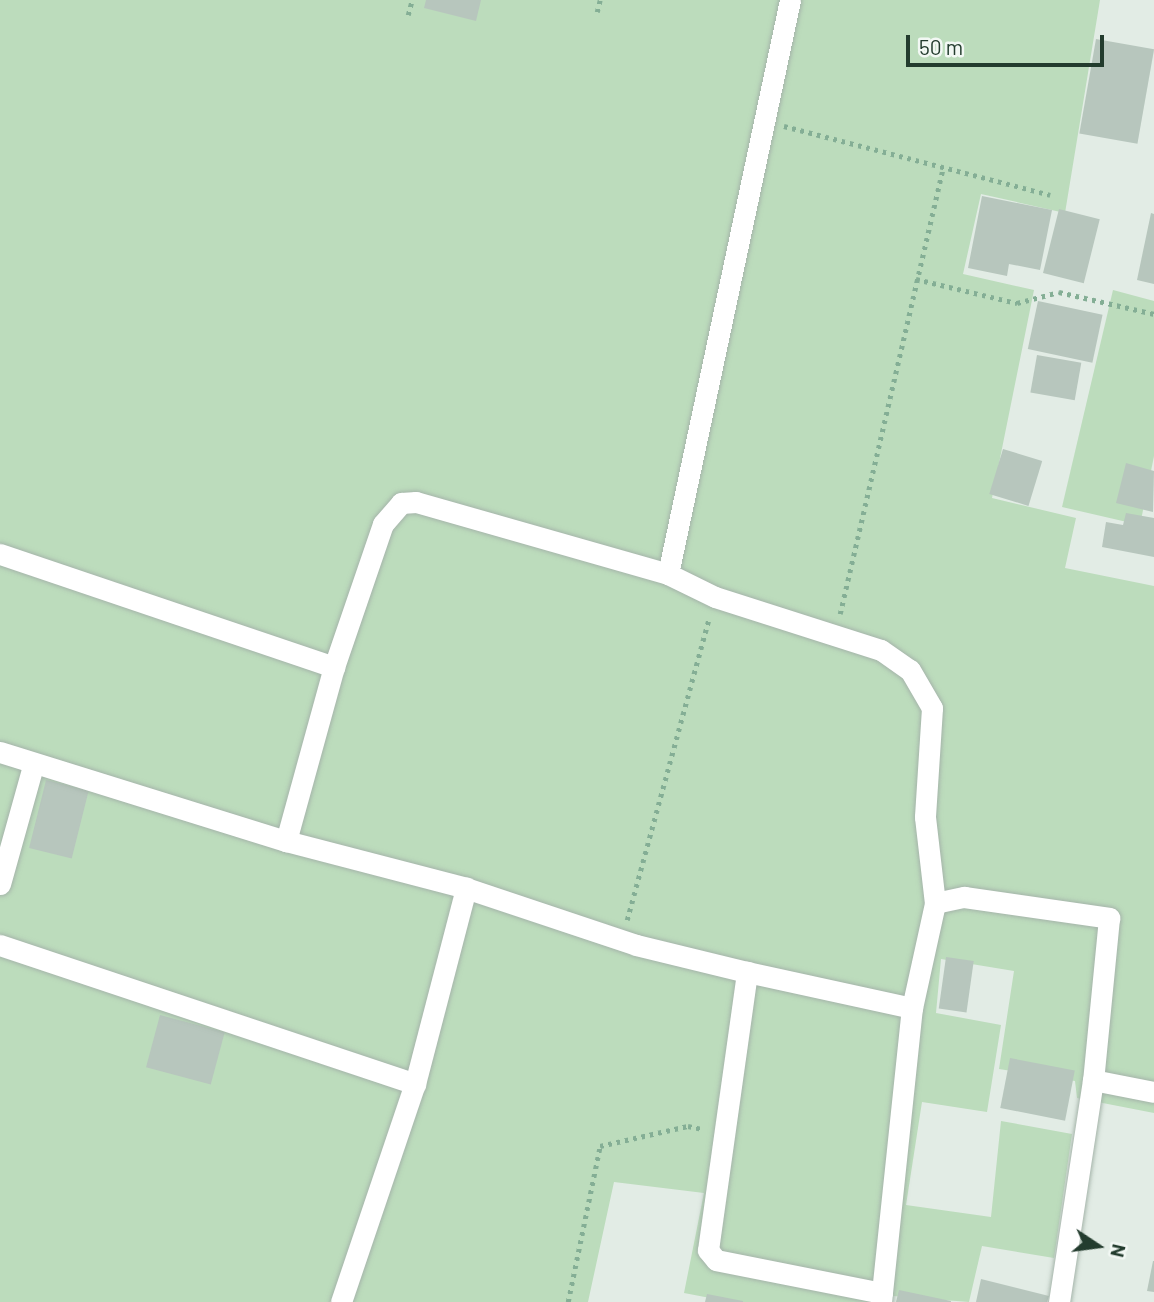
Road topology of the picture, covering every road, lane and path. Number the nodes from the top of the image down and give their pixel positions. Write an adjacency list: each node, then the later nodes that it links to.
1 (412, 0): 5 (path)
2 (600, 0): 4 (path)
3 (790, 0): 6 (street)
4 (597, 12)
5 (408, 15)
6 (763, 121): 7 (path); 12 (street)
7 (943, 168): 8 (path); 9 (path)
8 (1050, 195)
9 (916, 279): 10 (path); 14 (path)
10 (1154, 314)
11 (0, 554): 15 (street)
12 (668, 575): 13 (street); 15 (street)
13 (715, 597): 14 (street); 23 (path)
14 (835, 635): 21 (street)
15 (334, 667): 18 (street)
16 (0, 752): 17 (street)
17 (33, 766): 18 (street); 19 (street)
18 (286, 841): 20 (street)
19 (0, 884)
20 (466, 888): 23 (street); 27 (street)
21 (935, 903): 25 (street); 26 (street)
22 (0, 945): 27 (street)
23 (636, 945): 24 (street)
24 (747, 972): 25 (street); 29 (street)
25 (912, 1008): 30 (street)
26 (1093, 1080): 28 (street); 33 (street)
27 (415, 1084): 31 (street)
28 (1154, 1092)
29 (723, 1133): 30 (street); 32 (path)
30 (882, 1297)
31 (341, 1302)
32 (568, 1302)
33 (1059, 1302)

